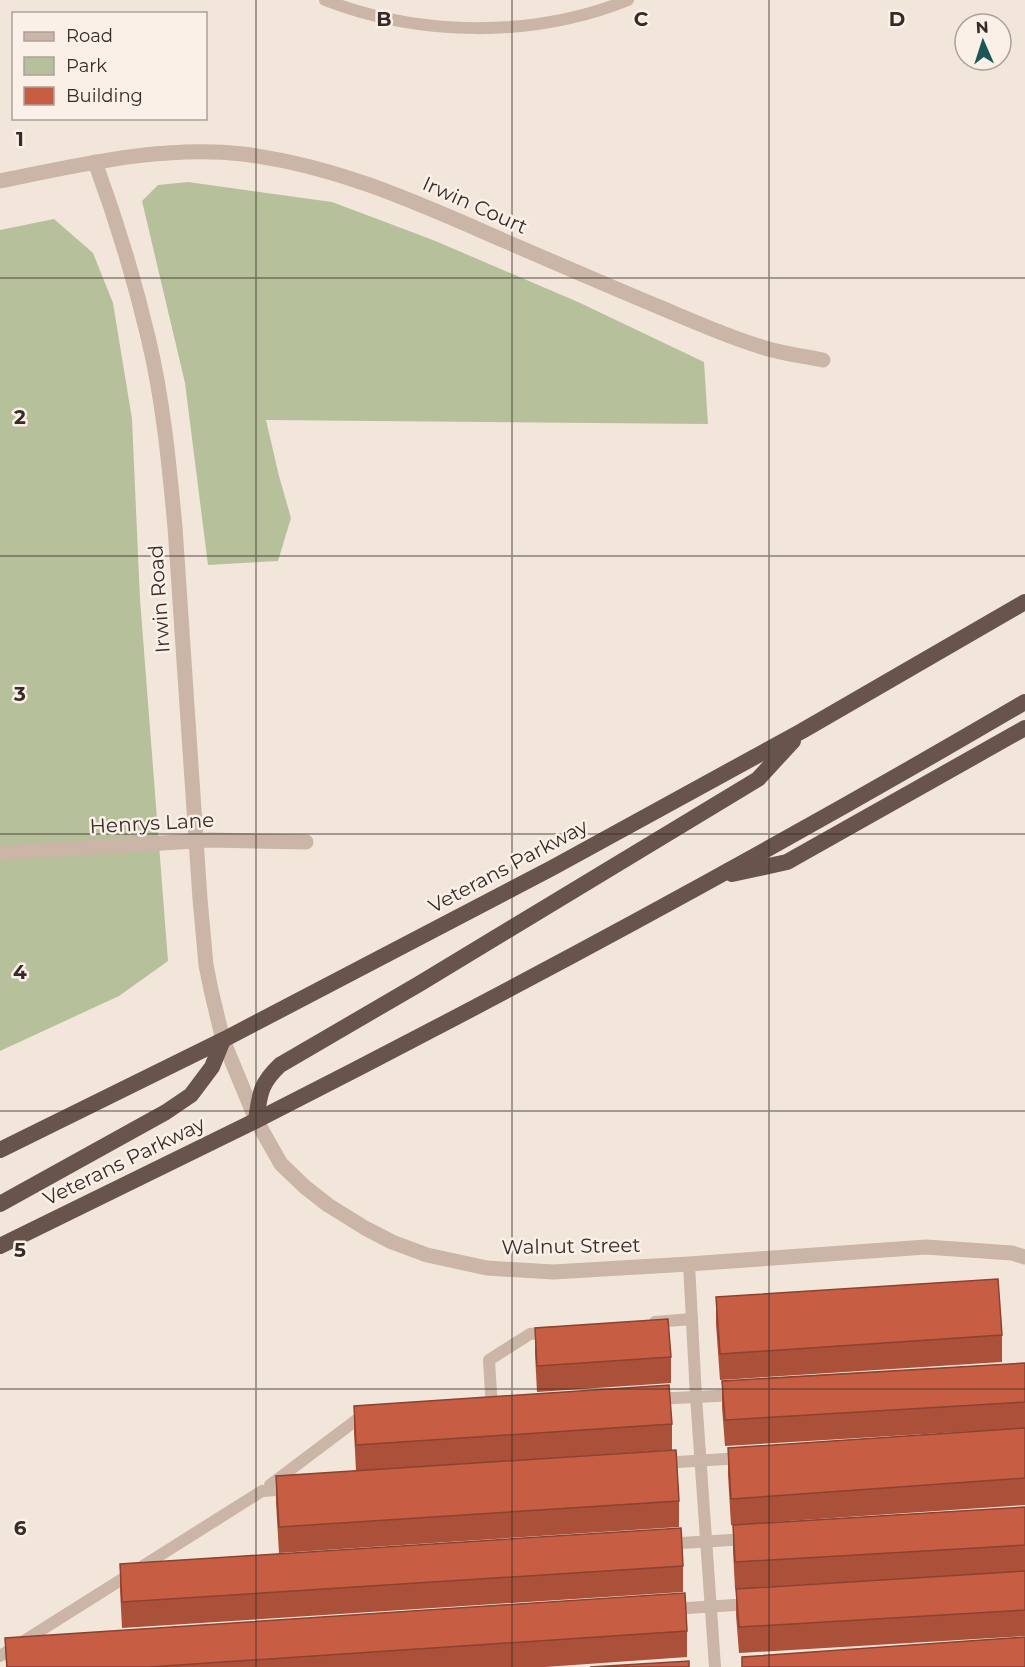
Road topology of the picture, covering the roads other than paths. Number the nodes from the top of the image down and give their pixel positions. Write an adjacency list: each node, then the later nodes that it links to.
1 (325, 0): 2 (lane)
2 (628, 0)
3 (95, 162): 4 (street, Irwin Court); 5 (street, Irwin Court); 10 (street, Irwin Road)
4 (0, 181)
5 (823, 360)
6 (1025, 602): 9 (highway, Veterans Parkway)
7 (1025, 702): 13 (highway, Veterans Parkway)
8 (1025, 728): 13 (highway)
9 (802, 730): 14 (highway, Veterans Parkway); 15 (highway)
10 (196, 841): 11 (street, Henrys Lane); 12 (street, Henrys Lane); 14 (street, Irwin Road)
11 (306, 842)
12 (0, 853)
13 (717, 877): 15 (highway, Veterans Parkway)
14 (223, 1040): 15 (street, Walnut Street); 16 (highway, Veterans Parkway); 17 (highway)
15 (256, 1120): 18 (highway, Veterans Parkway); 20 (street, Walnut Street)
16 (0, 1150)
17 (0, 1204)
18 (0, 1245)
19 (1025, 1257): 20 (street, Walnut Street)
20 (689, 1264): 21 (lane)
21 (692, 1319): 22 (lane); 25 (lane)
22 (646, 1323)
23 (565, 1331): 27 (lane)
24 (743, 1394): 25 (lane)
25 (696, 1397): 26 (lane); 30 (lane)
26 (639, 1401)
27 (492, 1410)
28 (382, 1417): 33 (lane)
29 (759, 1457): 30 (lane)
30 (701, 1461): 31 (lane); 35 (lane)
31 (654, 1464)
32 (298, 1489): 33 (lane)
33 (262, 1491): 40 (lane)
34 (754, 1539): 35 (lane)
35 (707, 1542): 36 (lane); 38 (lane)
36 (647, 1545)
37 (758, 1603): 38 (lane)
38 (711, 1607): 39 (lane); 41 (lane)
39 (663, 1610)
40 (0, 1656)
41 (715, 1667)

